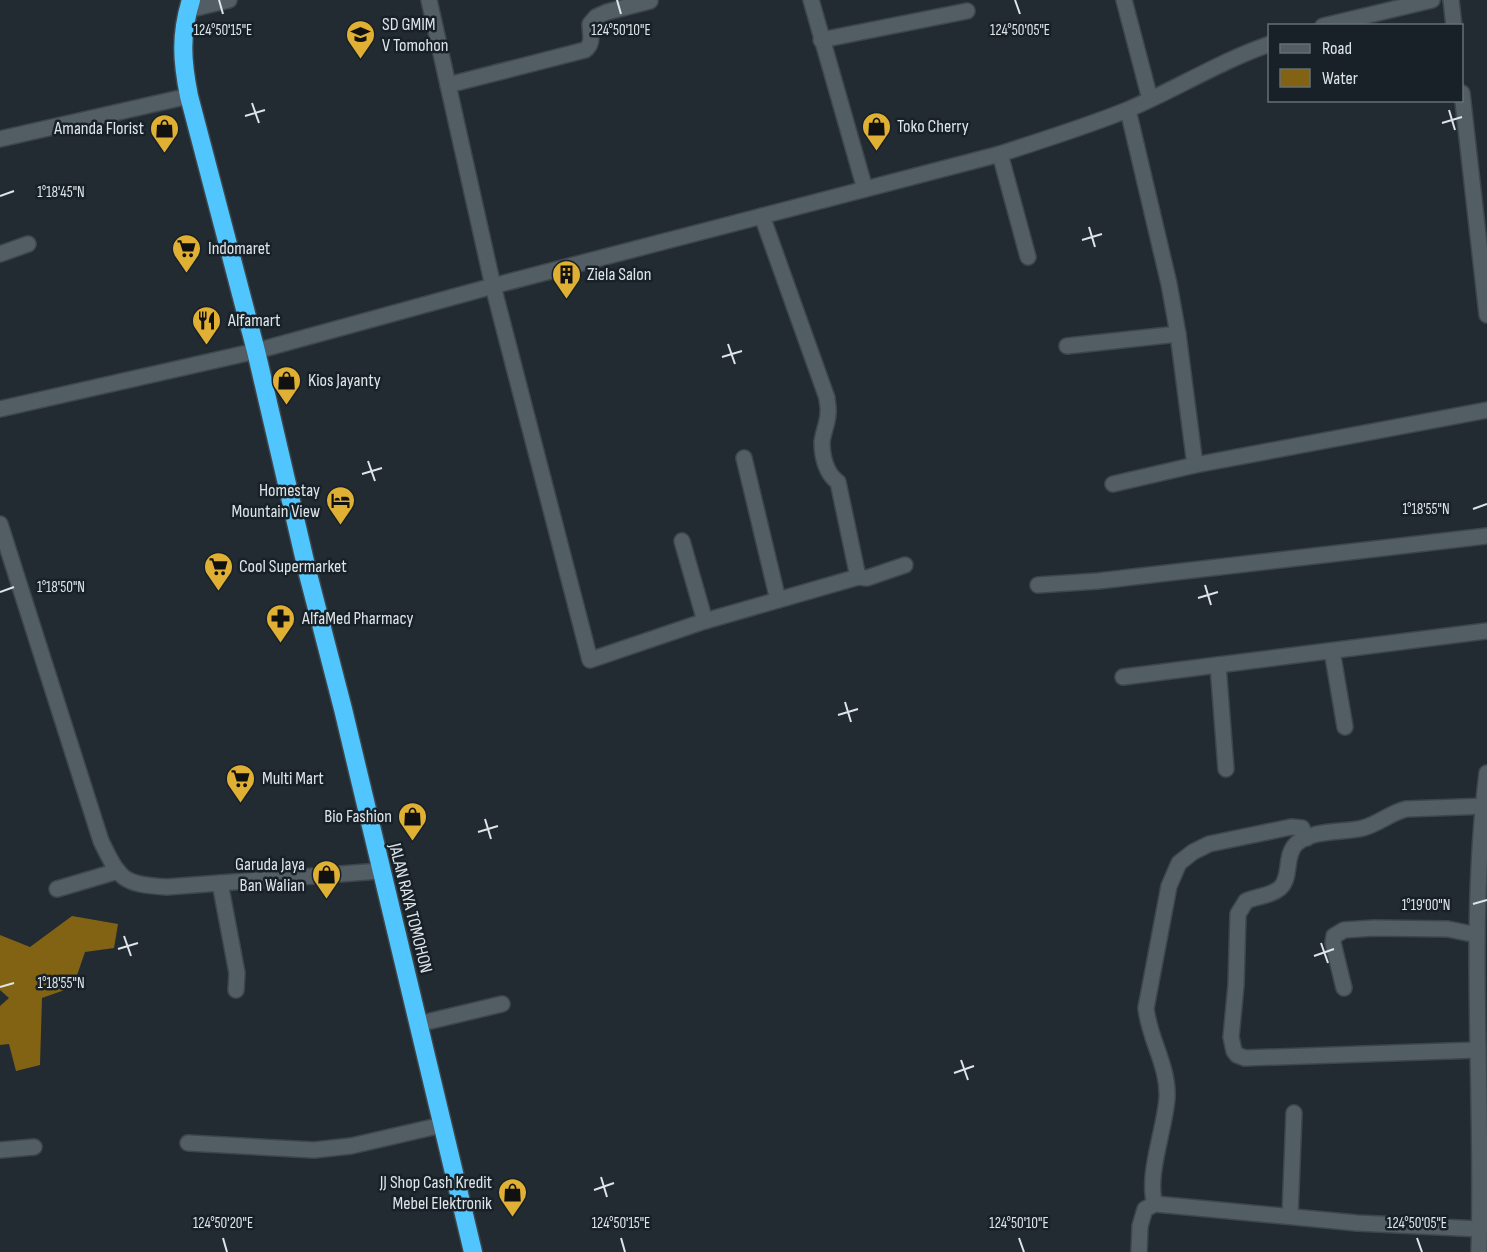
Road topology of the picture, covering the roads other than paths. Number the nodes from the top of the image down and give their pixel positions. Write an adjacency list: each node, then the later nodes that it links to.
1 (229, 0): 8 (street)
2 (429, 0): 14 (street)
3 (811, 0): 12 (street)
4 (1124, 0): 16 (street)
5 (1432, 0): 10 (street)
6 (1451, 0): 11 (street)
7 (650, 1): 14 (street)
8 (190, 5): 15 (highway, JALAN RAYA TOMOHON)
9 (967, 10): 12 (street)
10 (1331, 24)
11 (1454, 24)
12 (821, 40): 21 (street)
13 (1268, 44): 16 (street)
14 (448, 85): 27 (street)
15 (189, 96): 19 (street); 31 (highway, JALAN RAYA TOMOHON)
16 (1150, 99): 18 (street)
17 (1462, 102): 23 (street)
18 (1128, 110): 20 (street); 29 (street)
19 (0, 140)
20 (1000, 154): 21 (street); 26 (street)
21 (865, 189): 22 (street)
22 (762, 216): 27 (street); 41 (street)
23 (1482, 241): 28 (street)
24 (28, 244): 25 (street)
25 (0, 254)
26 (1028, 257)
27 (493, 286): 31 (street); 44 (street)
28 (1487, 315)
29 (1178, 334): 30 (street); 35 (street)
30 (1067, 346)
31 (256, 351): 32 (street); 55 (highway, JALAN RAYA TOMOHON)
32 (0, 409)
33 (1487, 410): 35 (street)
34 (744, 458): 43 (street)
35 (1195, 465): 36 (street)
36 (1113, 484)
37 (0, 524): 54 (street)
38 (1487, 536): 42 (street)
39 (682, 541): 44 (street)
40 (905, 565): 41 (street)
41 (858, 577): 43 (street)
42 (1038, 585)
43 (778, 600): 44 (street)
44 (705, 621)
45 (1487, 631): 46 (street)
46 (1332, 651): 47 (street); 49 (street)
47 (1218, 665): 48 (street); 50 (street)
48 (1123, 677)
49 (1345, 727)
50 (1226, 769)
51 (1487, 773): 52 (street)
52 (1485, 806): 53 (street); 58 (street)
53 (1307, 838): 63 (street); 71 (street)
54 (118, 871): 56 (street); 57 (street)
55 (380, 872): 56 (street); 62 (highway, JALAN RAYA TOMOHON)
56 (220, 883): 60 (street)
57 (57, 888)
58 (1477, 935): 59 (street); 63 (street)
59 (1344, 988)
60 (236, 990)
61 (502, 1004): 62 (street)
62 (418, 1024): 66 (highway, JALAN RAYA TOMOHON)
63 (1478, 1050): 65 (street)
64 (1294, 1113): 72 (street)
65 (1483, 1119): 70 (street)
66 (442, 1125): 67 (street); 74 (highway, JALAN RAYA TOMOHON)
67 (188, 1143)
68 (34, 1147): 69 (street)
69 (0, 1150)
70 (1484, 1185): 73 (street)
71 (1155, 1204): 72 (street); 75 (street)
72 (1290, 1216): 73 (street)
73 (1480, 1229): 76 (street)
74 (473, 1252)
75 (1138, 1252)
76 (1479, 1252)

